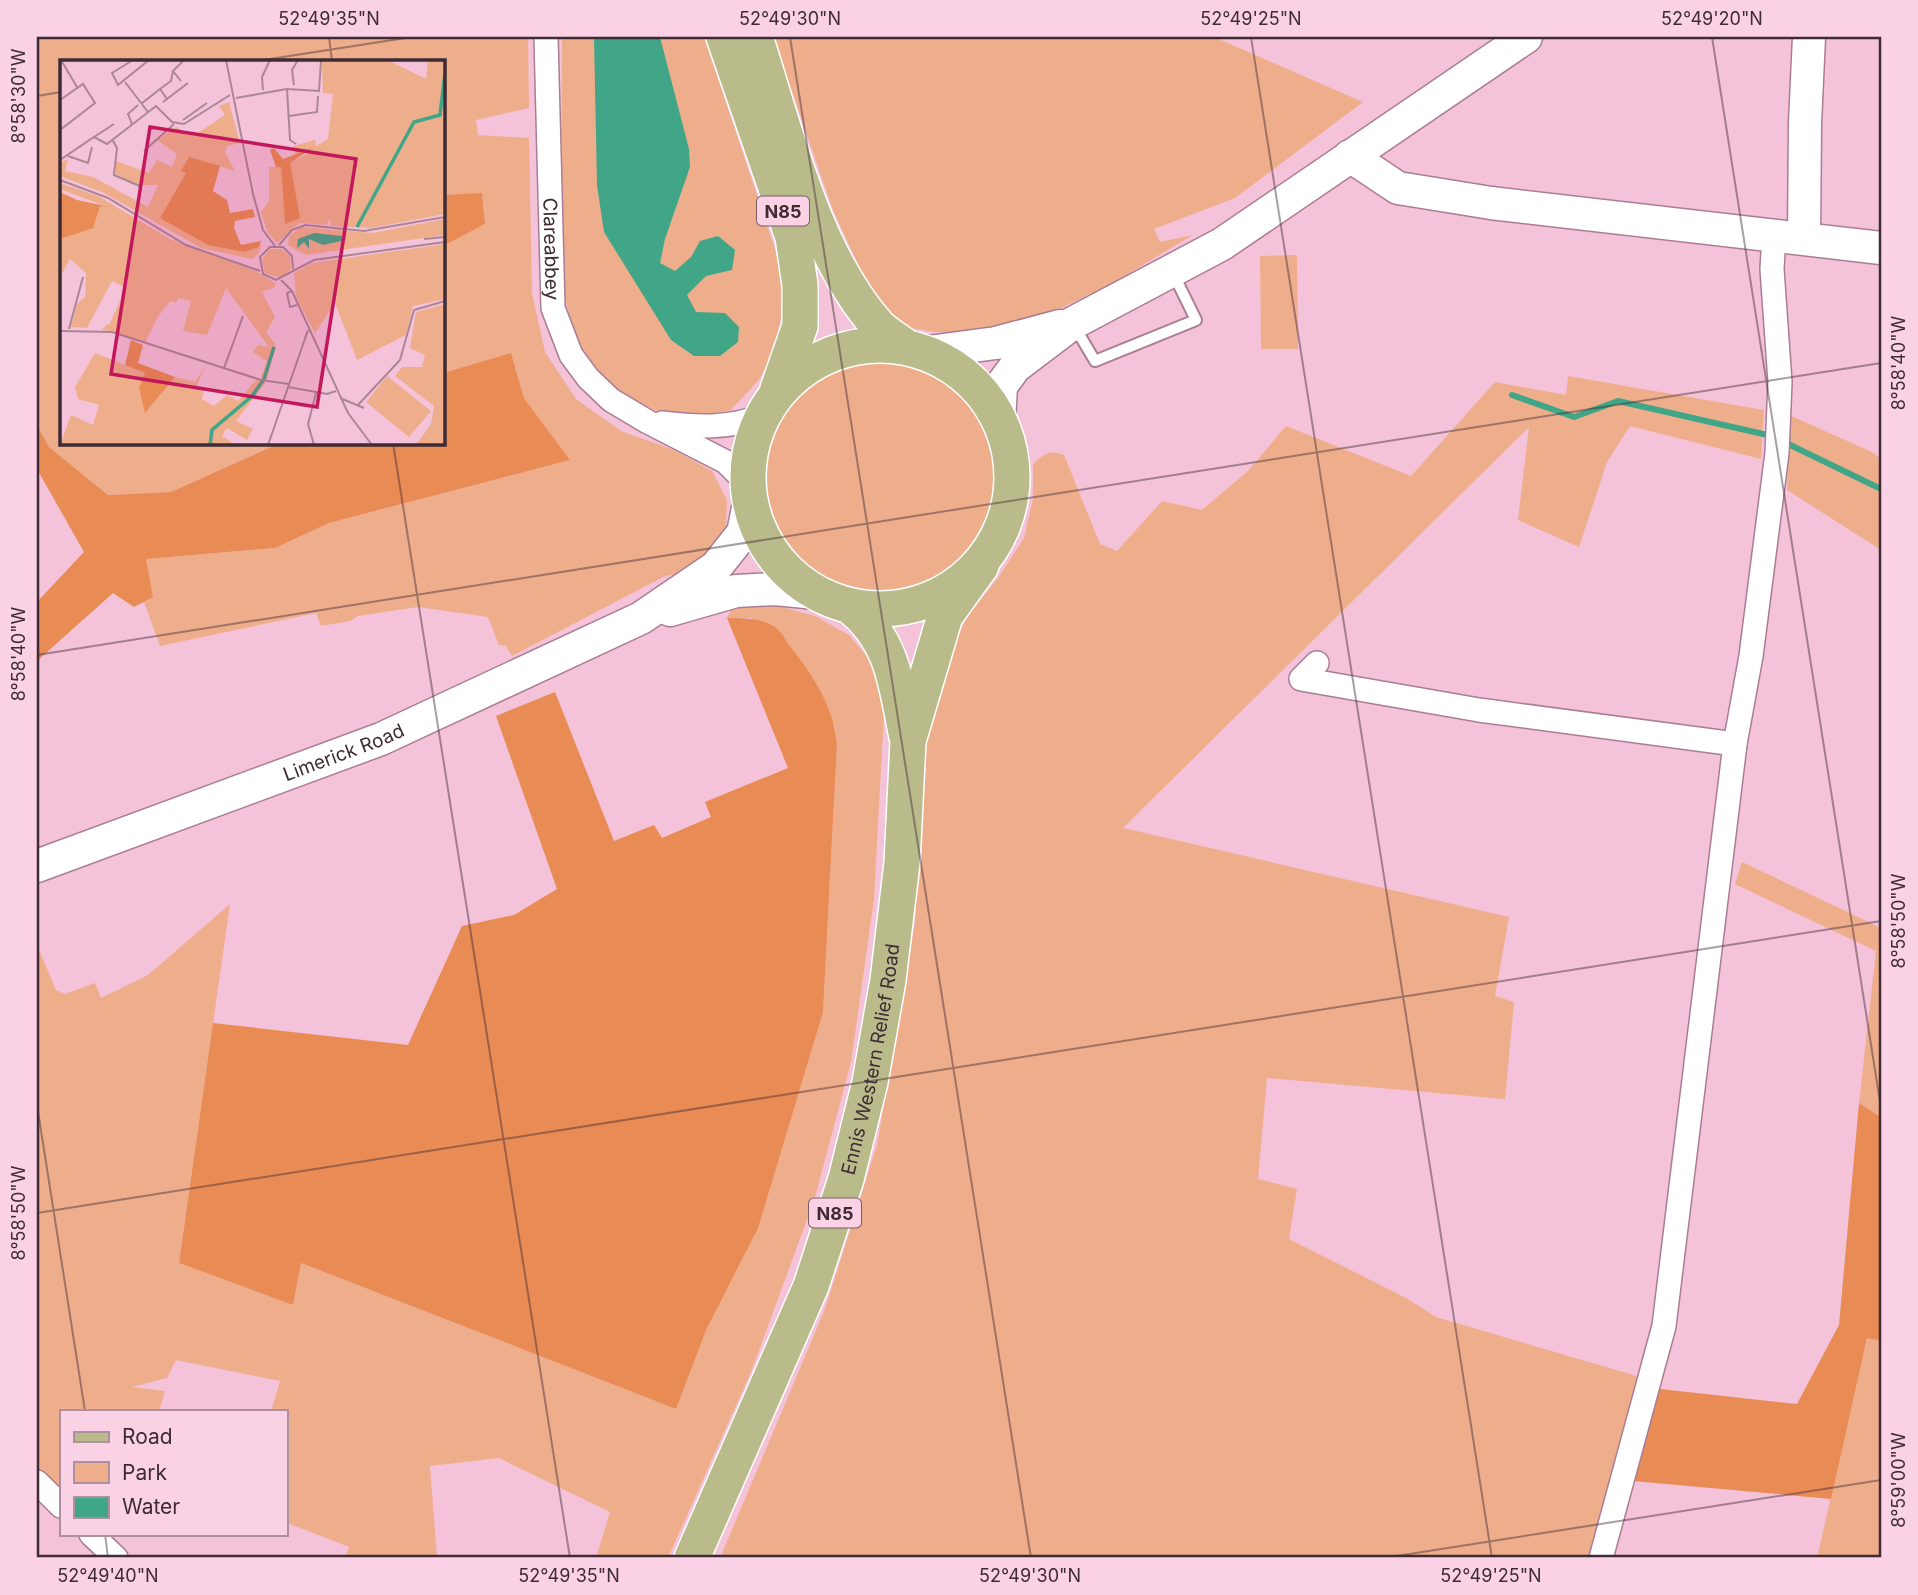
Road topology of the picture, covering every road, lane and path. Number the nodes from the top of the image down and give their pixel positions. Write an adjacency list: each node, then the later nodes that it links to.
1 (546, 37): 14 (street, Clareabbey)
2 (724, 37): 12 (main road, N85)
3 (755, 37): 11 (main road, N85)
4 (1526, 37): 6 (main road)
5 (1809, 37): 7 (main road)
6 (1350, 156): 7 (main road); 9 (main road)
7 (1789, 236): 8 (main road); 22 (street)
8 (1881, 248)
9 (1172, 271): 10 (main road); 10 (lane)
10 (1073, 323): 11 (main road); 13 (main road)
11 (916, 349): 12 (main road); 13 (main road, N85)
12 (769, 402): 14 (street, Clareabbey); 15 (main road, N85)
13 (999, 421): 16 (main road, N85)
14 (648, 422): 15 (street, Clareabbey)
15 (747, 492): 17 (main road, N85); 19 (main road)
16 (981, 566): 18 (main road, N85); 21 (main road, Ennis Western Relief Road / N85)
17 (816, 593): 18 (main road, N85); 19 (main road)
18 (850, 606): 21 (main road, Ennis Western Relief Road / N85)
19 (641, 618): 23 (main road, Limerick Road)
20 (1317, 663): 22 (street)
21 (908, 741): 26 (main road, Ennis Western Relief Road / N85)
22 (1735, 744): 27 (street)
23 (37, 866)
24 (37, 1482): 25 (street)
25 (60, 1505)
26 (692, 1558)
27 (1601, 1558)

